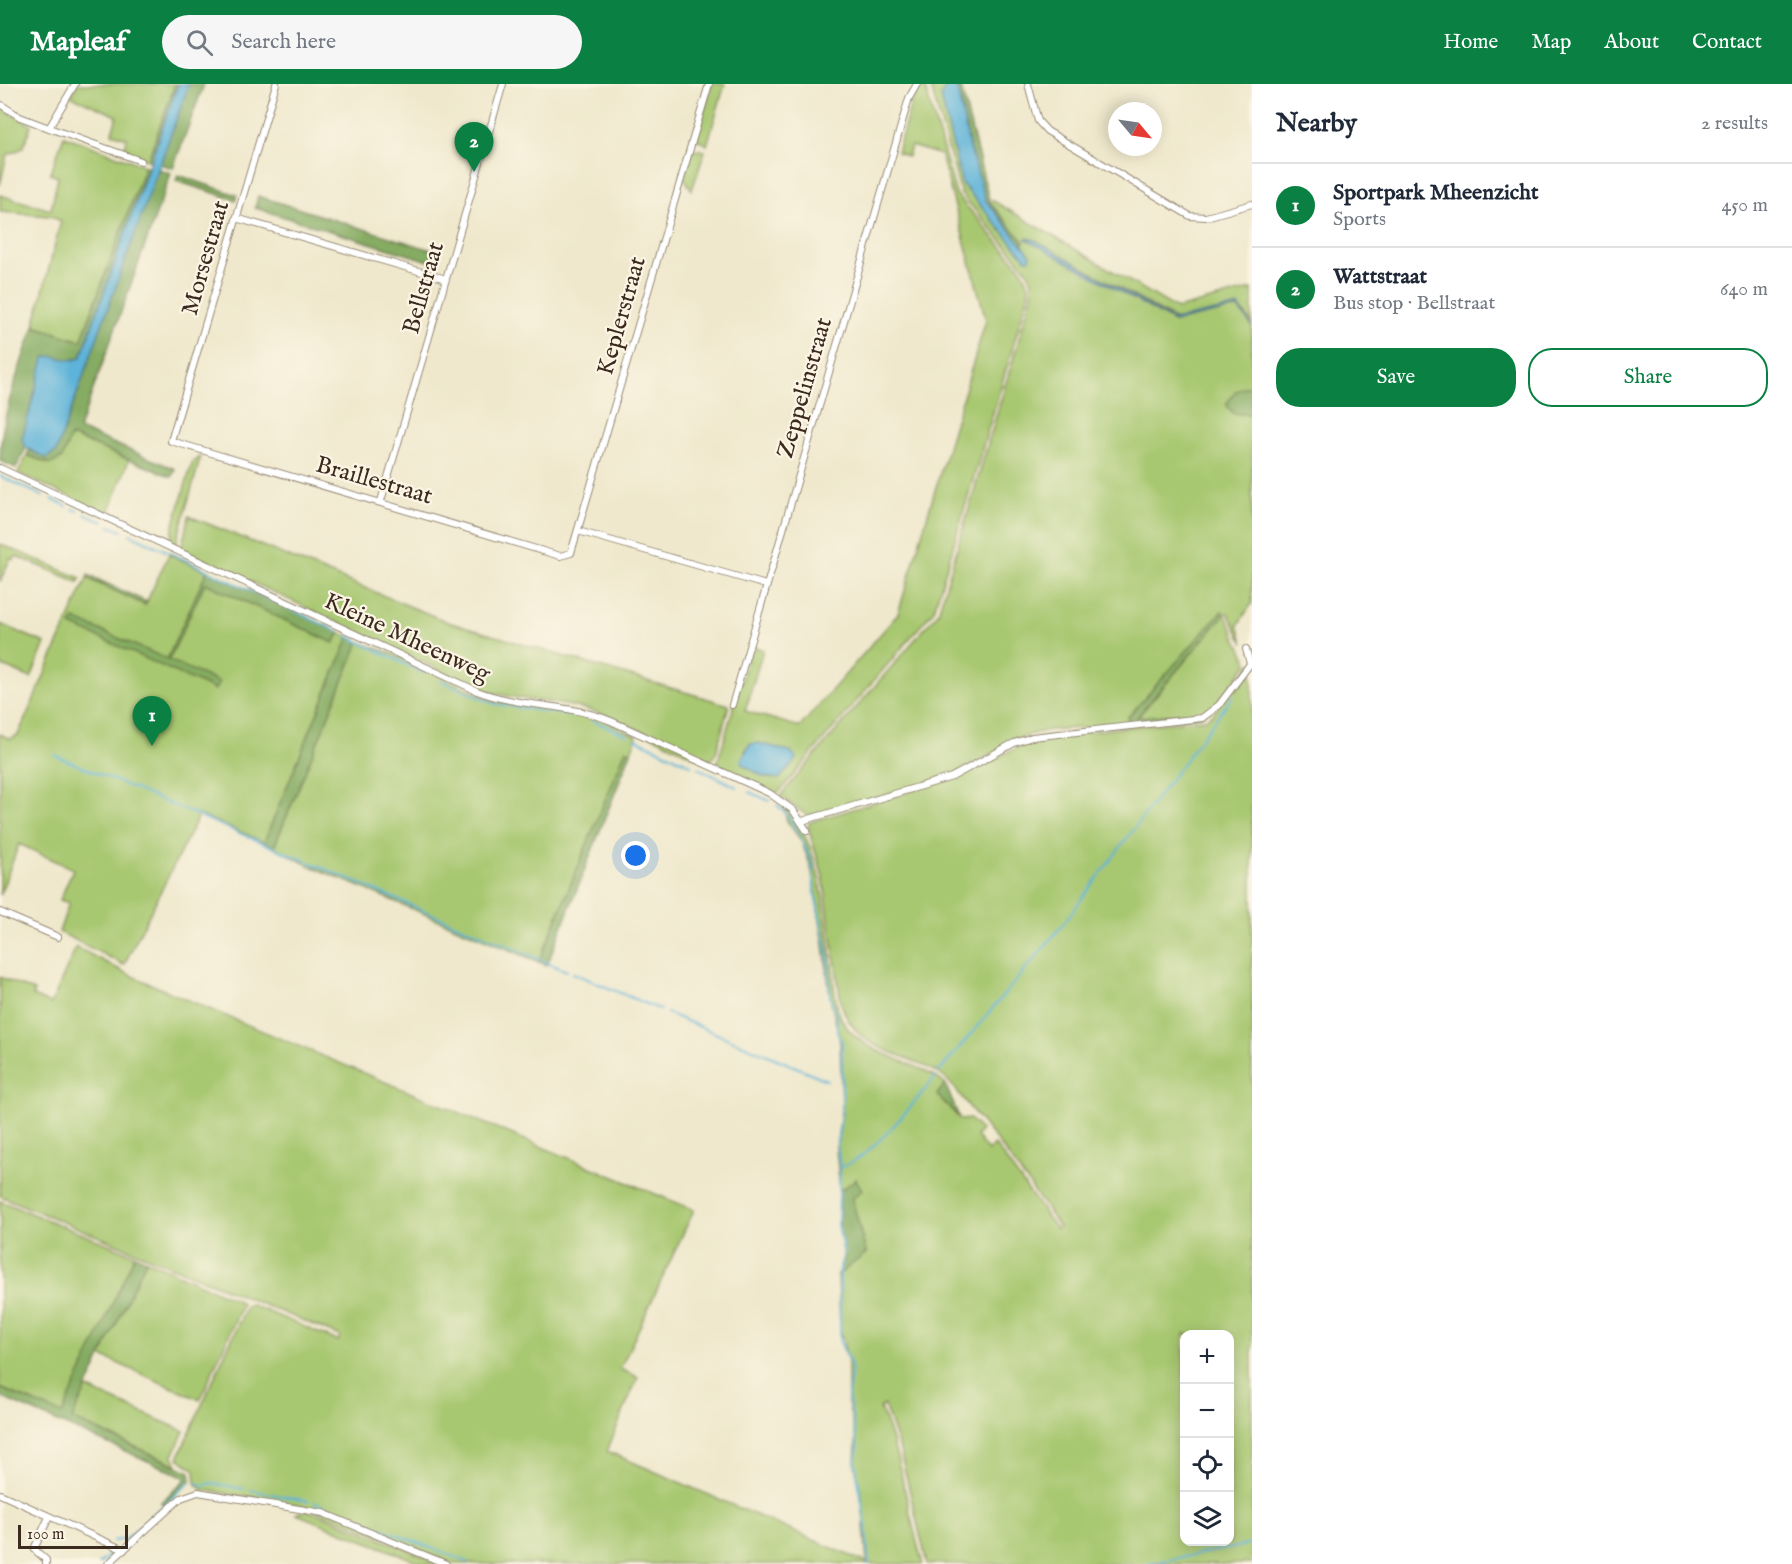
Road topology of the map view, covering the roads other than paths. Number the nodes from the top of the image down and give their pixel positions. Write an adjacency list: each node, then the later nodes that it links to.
1 (75, 84): 8 (street)
2 (276, 84): 11 (street, Morsestraat)
3 (502, 84): 12 (street, Bellstraat)
4 (709, 84): 16 (street, Keplerstraat)
5 (917, 84): 18 (street, Zeppelinstraat)
6 (1028, 84): 10 (street)
7 (0, 104): 8 (street)
8 (49, 128): 9 (street)
9 (141, 161)
10 (1252, 204)
11 (236, 218): 12 (street); 13 (street, Morsestraat)
12 (446, 279): 15 (street, Bellstraat)
13 (171, 441): 15 (street, Braillestraat)
14 (0, 468): 21 (street, Kleine Mheenweg)
15 (381, 501): 17 (street, Braillestraat)
16 (578, 531): 17 (street, Keplerstraat); 18 (street)
17 (566, 556)
18 (766, 585): 20 (street, Zeppelinstraat)
19 (1246, 649): 21 (street)
20 (732, 705)
21 (802, 821): 22 (street, Kleine Mheenweg)
22 (807, 831)
23 (0, 912): 24 (street)
24 (58, 937)
25 (0, 1494): 26 (street)
26 (49, 1516): 27 (street); 28 (street)
27 (124, 1550): 29 (street); 30 (street)
28 (46, 1564)
29 (108, 1564)
30 (446, 1564)

